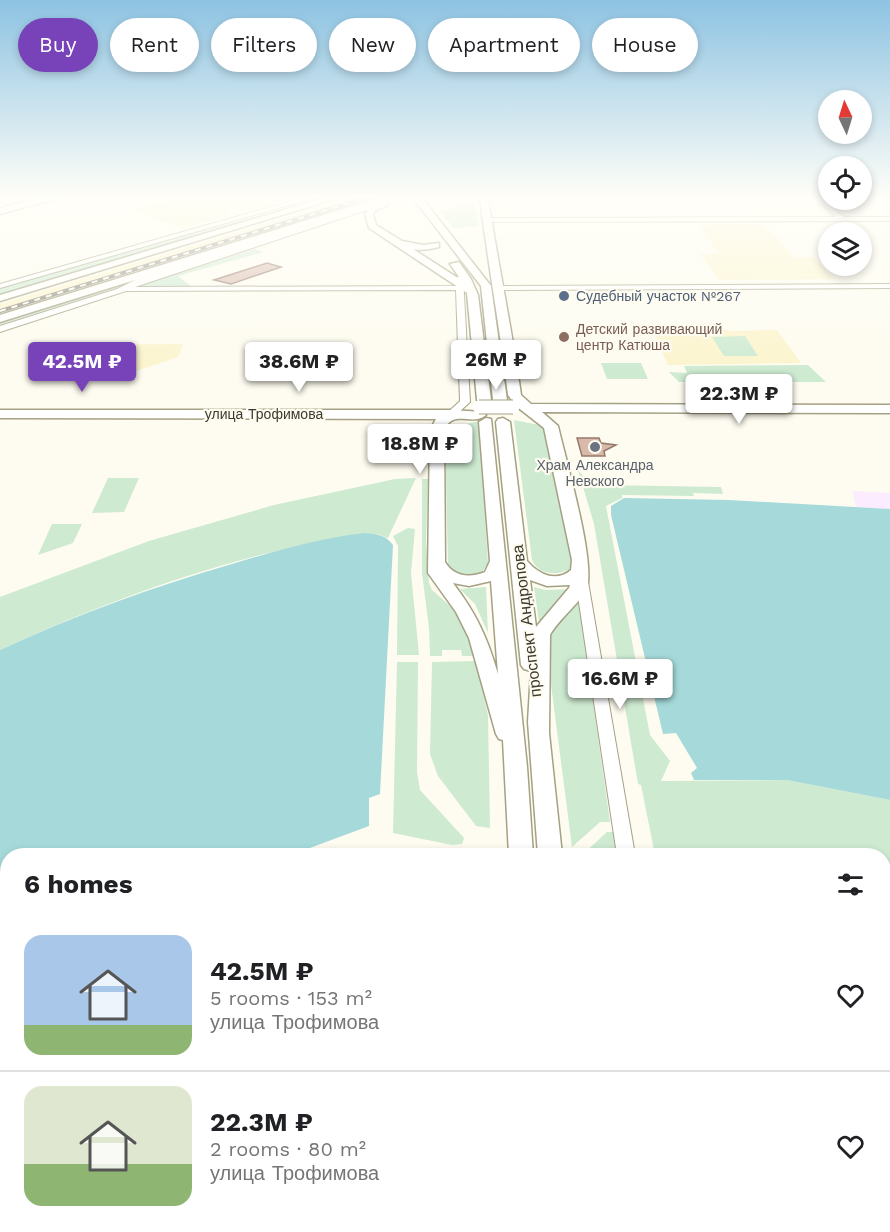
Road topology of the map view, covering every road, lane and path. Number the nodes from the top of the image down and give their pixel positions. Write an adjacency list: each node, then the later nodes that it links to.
1 (107, 255): 16 (street)
2 (143, 255): 20 (main road)
3 (207, 255): 22 (main road)
4 (221, 255): 18 (street)
5 (418, 255): 12 (main road)
6 (429, 255): 12 (main road)
7 (450, 255): 13 (main road)
8 (463, 255): 21 (main road)
9 (485, 255): 11 (main road)
10 (492, 255): 11 (main road)
11 (493, 261): 14 (main road)
12 (429, 263): 15 (main road)
13 (459, 270): 15 (street); 19 (main road)
14 (498, 282): 17 (street); 21 (street); 26 (main road)
15 (456, 284): 18 (street); 19 (main road); 27 (street)
16 (0, 286)
17 (890, 286)
18 (124, 289): 23 (street)
19 (473, 294): 29 (main road)
20 (0, 298)
21 (489, 302): 24 (main road)
22 (0, 319)
23 (0, 329)
24 (500, 400)
25 (890, 409): 26 (main road, улица Трофимова)
26 (533, 410): 29 (main road, улица Трофимова); 33 (main road)
27 (454, 411): 28 (main road, улица Трофимова); 29 (main road, улица Трофимова); 30 (main road)
28 (3, 412)
29 (494, 413): 31 (main road, проспект Андропова); 32 (main road, проспект Андропова)
30 (436, 558): 31 (main road); 35 (main road)
31 (498, 561): 35 (main road, проспект Андропова)
32 (519, 561): 33 (main road); 34 (main road, проспект Андропова)
33 (580, 571): 34 (main road); 38 (street)
34 (539, 733): 37 (main road, проспект Андропова)
35 (516, 767): 36 (main road, проспект Андропова)
36 (521, 848)
37 (549, 848)
38 (625, 848)

